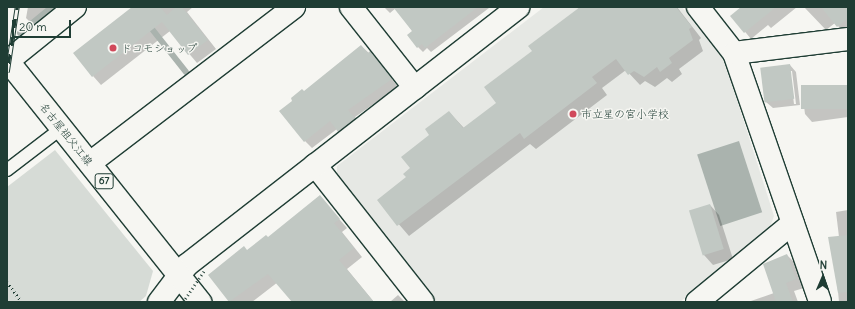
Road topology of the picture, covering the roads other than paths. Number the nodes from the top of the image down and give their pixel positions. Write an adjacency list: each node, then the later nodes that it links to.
1 (75, 7): 8 (street)
2 (294, 7): 11 (street)
3 (351, 7): 9 (street)
4 (698, 7): 7 (street)
5 (512, 9): 9 (street)
6 (848, 39): 7 (street)
7 (734, 53): 14 (street)
8 (8, 60): 10 (street, 名古屋祖父江線 / 67)
9 (415, 88): 12 (street)
10 (62, 128): 11 (street, 名古屋祖父江線 / 67); 13 (lane)
11 (90, 164): 15 (street, 名古屋祖父江線 / 67)
12 (315, 165): 15 (street); 18 (street)
13 (7, 170)
14 (792, 223): 19 (street); 20 (street)
15 (179, 276): 16 (street); 17 (street, 名古屋祖父江線 / 67)
16 (159, 302)
17 (200, 302)
18 (424, 302)
19 (698, 302)
20 (820, 302)

